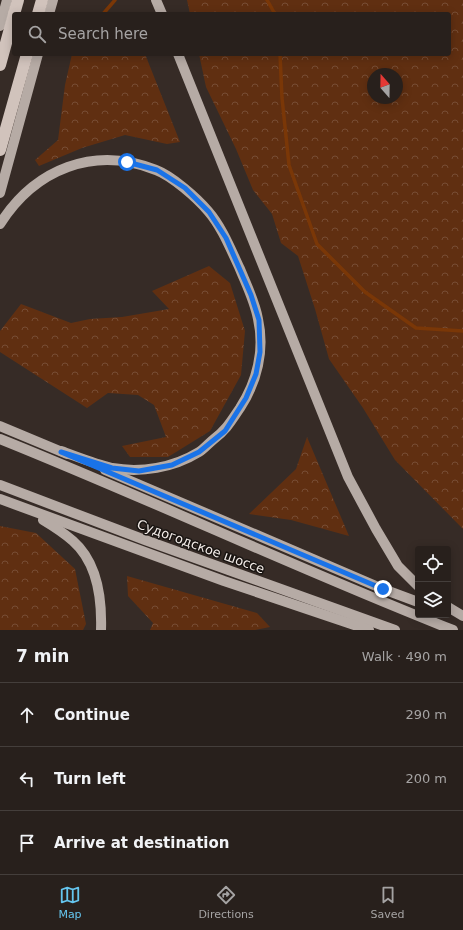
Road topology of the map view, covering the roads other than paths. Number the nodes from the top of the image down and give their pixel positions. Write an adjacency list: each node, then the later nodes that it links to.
1 (7, 0): 11 (main road)
2 (18, 0): 6 (highway)
3 (42, 0): 7 (highway)
4 (53, 0): 8 (main road)
5 (156, 0): 9 (main road)
6 (15, 12)
7 (39, 12)
8 (50, 12)
9 (161, 12)
10 (12, 21): 15 (highway)
11 (0, 26)
12 (26, 56): 16 (highway)
13 (37, 56): 17 (main road)
14 (179, 56): 25 (main road)
15 (0, 65)
16 (0, 150)
17 (0, 193)
18 (0, 224): 21 (main road)
19 (0, 426): 21 (main road)
20 (0, 439): 34 (main road, Судогодское шоссе)
21 (61, 452): 26 (main road)
22 (0, 485): 33 (main road, Судогодское шоссе)
23 (0, 499): 24 (main road)
24 (26, 509): 31 (main road); 32 (main road)
25 (415, 583)
26 (415, 601)
27 (451, 609): 29 (main road)
28 (451, 615): 30 (main road)
29 (463, 616)
30 (463, 620)
31 (101, 630)
32 (369, 630)
33 (395, 630)
34 (453, 630)

